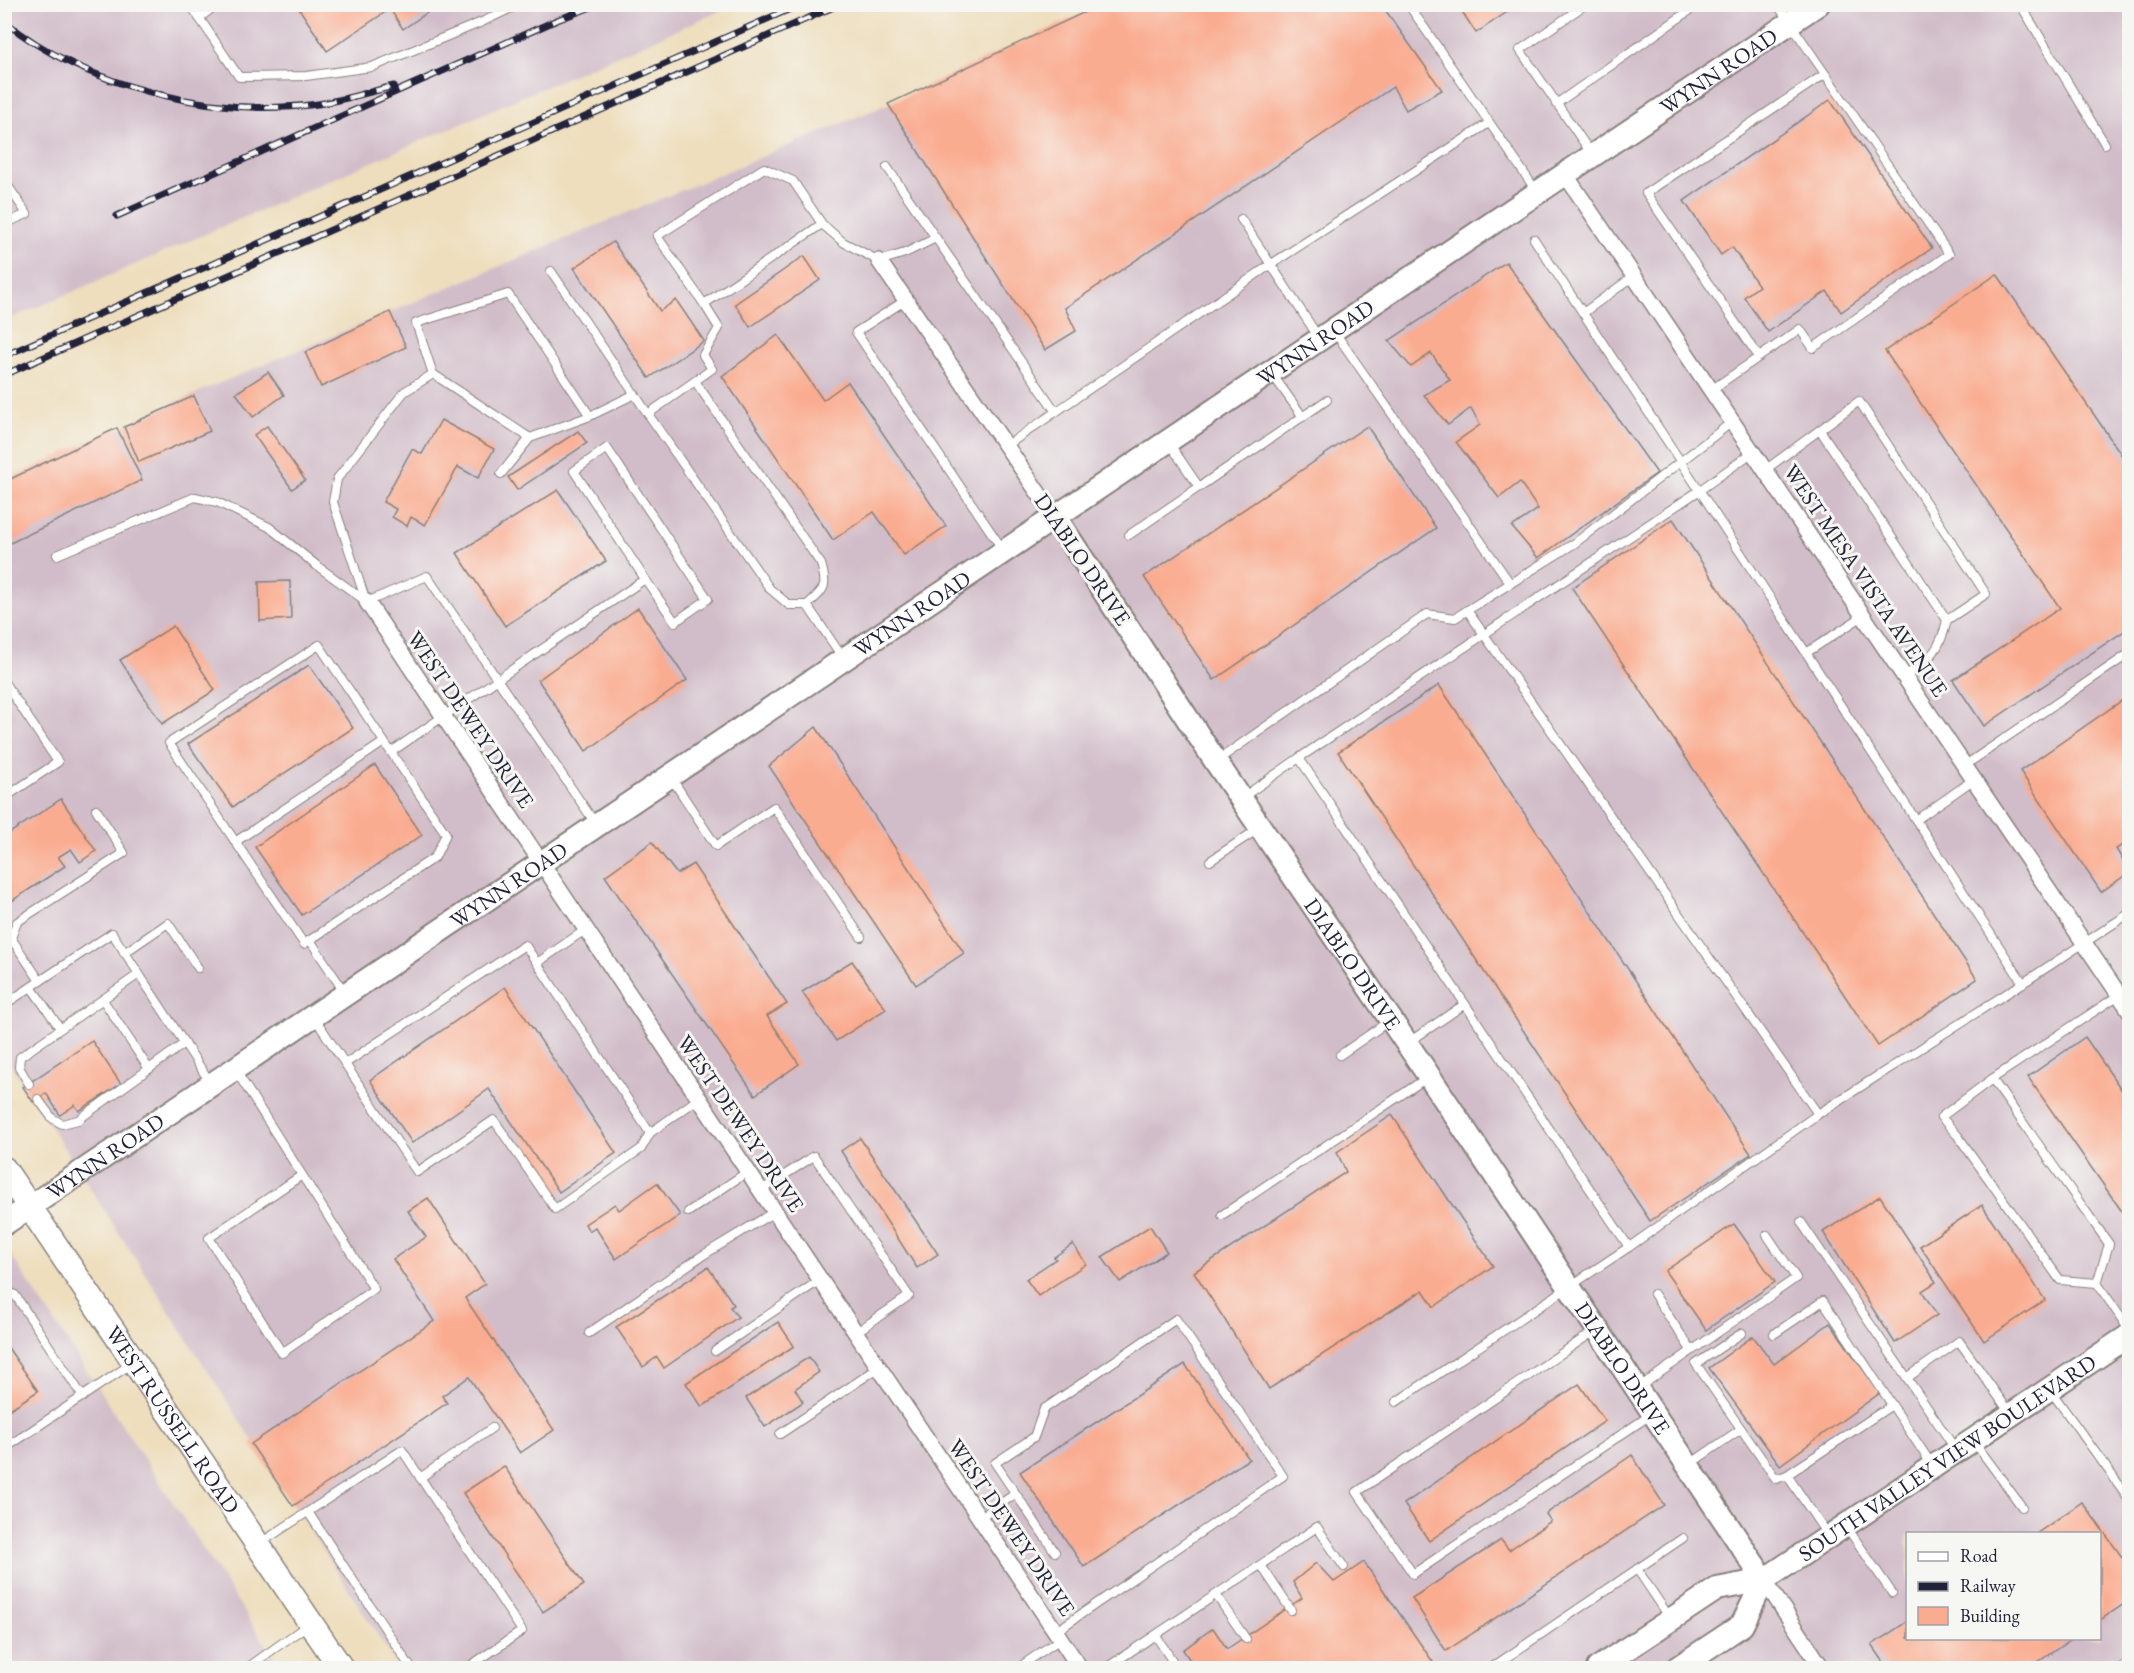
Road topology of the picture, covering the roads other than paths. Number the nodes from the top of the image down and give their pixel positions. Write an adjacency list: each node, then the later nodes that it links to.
1 (190, 4): 10 (lane)
2 (218, 4): 10 (lane)
3 (520, 4): 10 (lane)
4 (1408, 4): 14 (lane)
5 (1586, 4): 13 (lane)
6 (1699, 4): 13 (lane)
7 (1777, 4): 11 (lane)
8 (1818, 4): 11 (street, WYNN ROAD)
9 (2020, 4): 15 (lane)
10 (199, 18)
11 (1790, 23): 12 (lane); 16 (street, WYNN ROAD)
12 (1825, 74): 34 (lane); 34 (lane)
13 (1557, 104): 16 (lane)
14 (1489, 123): 20 (lane); 27 (lane)
15 (2105, 144)
16 (1593, 156): 18 (street, WYNN ROAD)
17 (887, 167): 24 (lane)
18 (1565, 174): 20 (street, WYNN ROAD); 29 (street, WEST MESA VISTA AVENUE)
19 (4, 180): 22 (lane)
20 (1538, 193): 33 (street, WYNN ROAD)
21 (1241, 219): 27 (lane)
22 (4, 224)
23 (822, 224): 26 (lane); 31 (lane); 31 (lane)
24 (936, 238): 26 (lane); 41 (lane)
25 (1534, 239): 32 (lane)
26 (879, 261): 30 (street, DIABLO DRIVE)
27 (1270, 266): 33 (lane); 41 (lane)
28 (551, 271): 39 (lane)
29 (1634, 276): 32 (lane); 38 (street, WEST MESA VISTA AVENUE)
30 (906, 300): 49 (street, DIABLO DRIVE); 58 (lane)
31 (704, 304): 37 (lane)
32 (1583, 313): 51 (lane)
33 (1327, 334): 35 (street, WYNN ROAD); 61 (lane)
34 (1759, 357): 38 (lane)
35 (1270, 372): 44 (lane); 48 (street, WYNN ROAD)
36 (433, 374): 43 (lane); 47 (lane); 62 (lane)
37 (695, 381): 42 (lane); 63 (lane)
38 (1711, 390): 45 (street, WEST MESA VISTA AVENUE)
39 (635, 394): 42 (lane); 43 (lane)
40 (1327, 400): 44 (lane)
41 (1056, 412): 49 (lane)
42 (648, 414): 63 (lane)
43 (590, 416): 47 (lane)
44 (1303, 417): 54 (lane)
45 (1732, 422): 50 (street, WEST MESA VISTA AVENUE); 51 (lane)
46 (1820, 430): 52 (lane); 66 (lane); 66 (lane)
47 (530, 438): 53 (lane)
48 (1168, 441): 54 (lane); 56 (street, WYNN ROAD)
49 (1006, 446): 56 (street, DIABLO DRIVE)
50 (1752, 452): 52 (street, WEST MESA VISTA AVENUE); 55 (lane)
51 (1680, 461): 55 (lane); 61 (lane)
52 (1764, 470): 65 (street, WEST MESA VISTA AVENUE)
53 (501, 474)
54 (1199, 487): 57 (lane)
55 (1700, 490): 67 (lane); 68 (lane)
56 (1055, 517): 58 (street, WYNN ROAD); 78 (street, DIABLO DRIVE)
57 (1129, 535)
58 (1004, 551): 70 (street, WYNN ROAD)
59 (57, 555): 62 (lane)
60 (645, 579): 60 (lane); 72 (lane)
61 (1510, 583): 64 (lane)
62 (367, 602): 72 (lane); 74 (street, WEST DEWEY DRIVE)
63 (807, 605): 70 (lane)
64 (1467, 610): 67 (lane); 78 (lane)
65 (1863, 616): 68 (lane); 71 (street, WEST MESA VISTA AVENUE)
66 (1947, 620): 71 (lane)
67 (1483, 633): 77 (lane); 124 (lane)
68 (1806, 653): 85 (lane)
69 (2130, 653): 79 (lane)
70 (843, 659): 80 (street, WYNN ROAD)
71 (1904, 677): 79 (street, WEST MESA VISTA AVENUE)
72 (497, 679): 74 (lane); 86 (lane)
73 (4, 681): 82 (lane)
74 (442, 716): 76 (lane); 90 (street, WEST DEWEY DRIVE)
75 (384, 742): 76 (lane); 88 (lane); 88 (lane)
76 (391, 752): 94 (lane)
77 (1299, 758): 83 (lane); 106 (lane)
78 (1216, 762): 83 (street, DIABLO DRIVE)
79 (1964, 766): 81 (street, WEST MESA VISTA AVENUE)
80 (670, 777): 86 (street, WYNN ROAD); 93 (lane)
81 (1974, 780): 85 (lane); 95 (street, WEST MESA VISTA AVENUE)
82 (4, 798)
83 (1241, 798): 87 (street, DIABLO DRIVE)
84 (96, 809): 100 (lane)
85 (1916, 820): 101 (lane)
86 (597, 826): 90 (street, WYNN ROAD)
87 (1260, 827): 89 (lane); 110 (street, DIABLO DRIVE)
88 (235, 842): 94 (lane)
89 (1210, 861)
90 (540, 864): 92 (street, WEST DEWEY DRIVE); 103 (street, WYNN ROAD)
91 (2130, 913): 95 (lane)
92 (585, 930): 97 (lane); 123 (street, WEST DEWEY DRIVE)
93 (861, 937)
94 (310, 940): 103 (lane)
95 (2084, 944): 101 (lane); 104 (street, WEST MESA VISTA AVENUE)
96 (124, 952): 98 (lane); 99 (lane); 100 (lane)
97 (537, 963): 115 (lane); 125 (lane)
98 (198, 968)
99 (139, 974): 105 (lane); 112 (lane)
100 (40, 981): 102 (lane)
101 (2023, 983): 124 (lane)
102 (32, 987): 107 (lane); 111 (lane)
103 (346, 994): 109 (street, WYNN ROAD)
104 (2119, 995): 108 (street, WEST MESA VISTA AVENUE); 119 (lane)
105 (103, 1000): 111 (lane); 116 (lane)
106 (1465, 1004): 113 (lane); 137 (lane)
107 (4, 1005)
108 (2130, 1011)
109 (314, 1016): 115 (lane); 117 (street, WYNN ROAD)
110 (1390, 1020): 113 (street, DIABLO DRIVE); 114 (lane)
111 (60, 1028): 120 (lane)
112 (185, 1043): 116 (lane); 121 (lane)
113 (1407, 1044): 118 (street, DIABLO DRIVE)
114 (1340, 1055)
115 (346, 1064): 125 (lane)
116 (149, 1069): 122 (lane)
117 (235, 1069): 121 (street, WYNN ROAD); 128 (lane)
118 (1429, 1076): 133 (lane); 140 (street, DIABLO DRIVE)
119 (1992, 1080): 139 (lane); 139 (lane)
120 (29, 1084)
121 (212, 1084): 130 (street, WYNN ROAD)
122 (38, 1099)
123 (698, 1099): 125 (lane); 127 (street, WEST DEWEY DRIVE)
124 (1818, 1114): 137 (lane)
125 (650, 1133)
126 (4, 1169): 130 (main road, WEST RUSSELL ROAD)
127 (747, 1172): 129 (street, WEST DEWEY DRIVE); 131 (lane)
128 (302, 1175): 128 (lane)
129 (760, 1191): 132 (street, WEST DEWEY DRIVE); 146 (lane)
130 (30, 1207): 135 (street, WYNN ROAD); 151 (main road, WEST RUSSELL ROAD)
131 (688, 1212)
132 (774, 1212): 138 (street, WEST DEWEY DRIVE); 144 (lane)
133 (1222, 1215)
134 (1801, 1222): 153 (lane)
135 (4, 1224)
136 (1767, 1235): 149 (lane)
137 (1629, 1247): 140 (lane)
138 (819, 1280): 146 (street, WEST DEWEY DRIVE); 150 (lane)
139 (2097, 1283): 145 (lane)
140 (1570, 1288): 143 (street, DIABLO DRIVE); 157 (lane)
141 (4, 1289): 156 (lane)
142 (1654, 1294): 149 (lane)
143 (1597, 1329): 154 (street, DIABLO DRIVE); 159 (lane)
144 (589, 1333)
145 (2130, 1333): 155 (street, SOUTH VALLEY VIEW BOULEVARD)
146 (855, 1334): 152 (street, WEST DEWEY DRIVE)
147 (1742, 1334): 162 (lane)
148 (1774, 1334): 158 (lane)
149 (1691, 1350): 154 (lane)
150 (715, 1351)
151 (135, 1362): 156 (lane); 177 (main road, WEST RUSSELL ROAD)
152 (878, 1368): 163 (lane); 174 (street, WEST DEWEY DRIVE)
153 (1908, 1378): 160 (lane); 164 (lane)
154 (1637, 1389): 159 (street, DIABLO DRIVE)
155 (2049, 1389): 160 (street, SOUTH VALLEY VIEW BOULEVARD); 171 (lane)
156 (83, 1396): 165 (lane)
157 (1396, 1402)
158 (1892, 1406): 167 (lane); 168 (lane)
159 (1653, 1413): 166 (street, DIABLO DRIVE)
160 (2011, 1414): 164 (street, SOUTH VALLEY VIEW BOULEVARD)
161 (492, 1428): 169 (lane)
162 (1741, 1429): 166 (lane); 168 (lane)
163 (780, 1434)
164 (1965, 1445): 167 (street, SOUTH VALLEY VIEW BOULEVARD); 172 (lane)
165 (4, 1449)
166 (1688, 1465): 182 (street, DIABLO DRIVE)
167 (1933, 1467): 175 (street, SOUTH VALLEY VIEW BOULEVARD)
168 (1787, 1475): 175 (lane)
169 (420, 1478): 173 (lane); 197 (lane)
170 (1015, 1494): 174 (lane); 178 (lane); 188 (lane)
171 (2130, 1500)
172 (2022, 1507)
173 (308, 1512): 177 (lane); 196 (lane)
174 (979, 1518): 188 (street, WEST DEWEY DRIVE)
175 (1837, 1531): 182 (street, SOUTH VALLEY VIEW BOULEVARD); 183 (lane)
176 (1683, 1538): 181 (lane)
177 (258, 1545): 187 (main road, WEST RUSSELL ROAD)
178 (1055, 1552)
179 (1261, 1565): 180 (lane); 184 (lane); 185 (lane)
180 (1344, 1567)
181 (1637, 1569): 186 (lane); 202 (lane)
182 (1764, 1580): 186 (street, SOUTH VALLEY VIEW BOULEVARD); 204 (street, SOUTH VALLEY VIEW BOULEVARD); 205 (street, DIABLO DRIVE)
183 (1892, 1593)
184 (1216, 1595): 189 (lane); 190 (lane)
185 (1291, 1610)
186 (1671, 1620): 203 (street, SOUTH VALLEY VIEW BOULEVARD)
187 (311, 1623): 194 (lane); 195 (main road, WEST RUSSELL ROAD)
188 (1057, 1635): 198 (lane); 199 (street, WEST DEWEY DRIVE)
189 (1156, 1636): 200 (lane); 201 (lane)
190 (1246, 1639)
191 (2130, 1662): 206 (lane)
192 (226, 1668): 193 (lane)
193 (233, 1668)
194 (247, 1668)
195 (341, 1668)
196 (411, 1668)
197 (466, 1668)
198 (1018, 1668)
199 (1080, 1668)
200 (1106, 1668)
201 (1177, 1668)
202 (1491, 1668)
203 (1598, 1668)
204 (1677, 1668)
205 (1822, 1668)
206 (2120, 1668)

